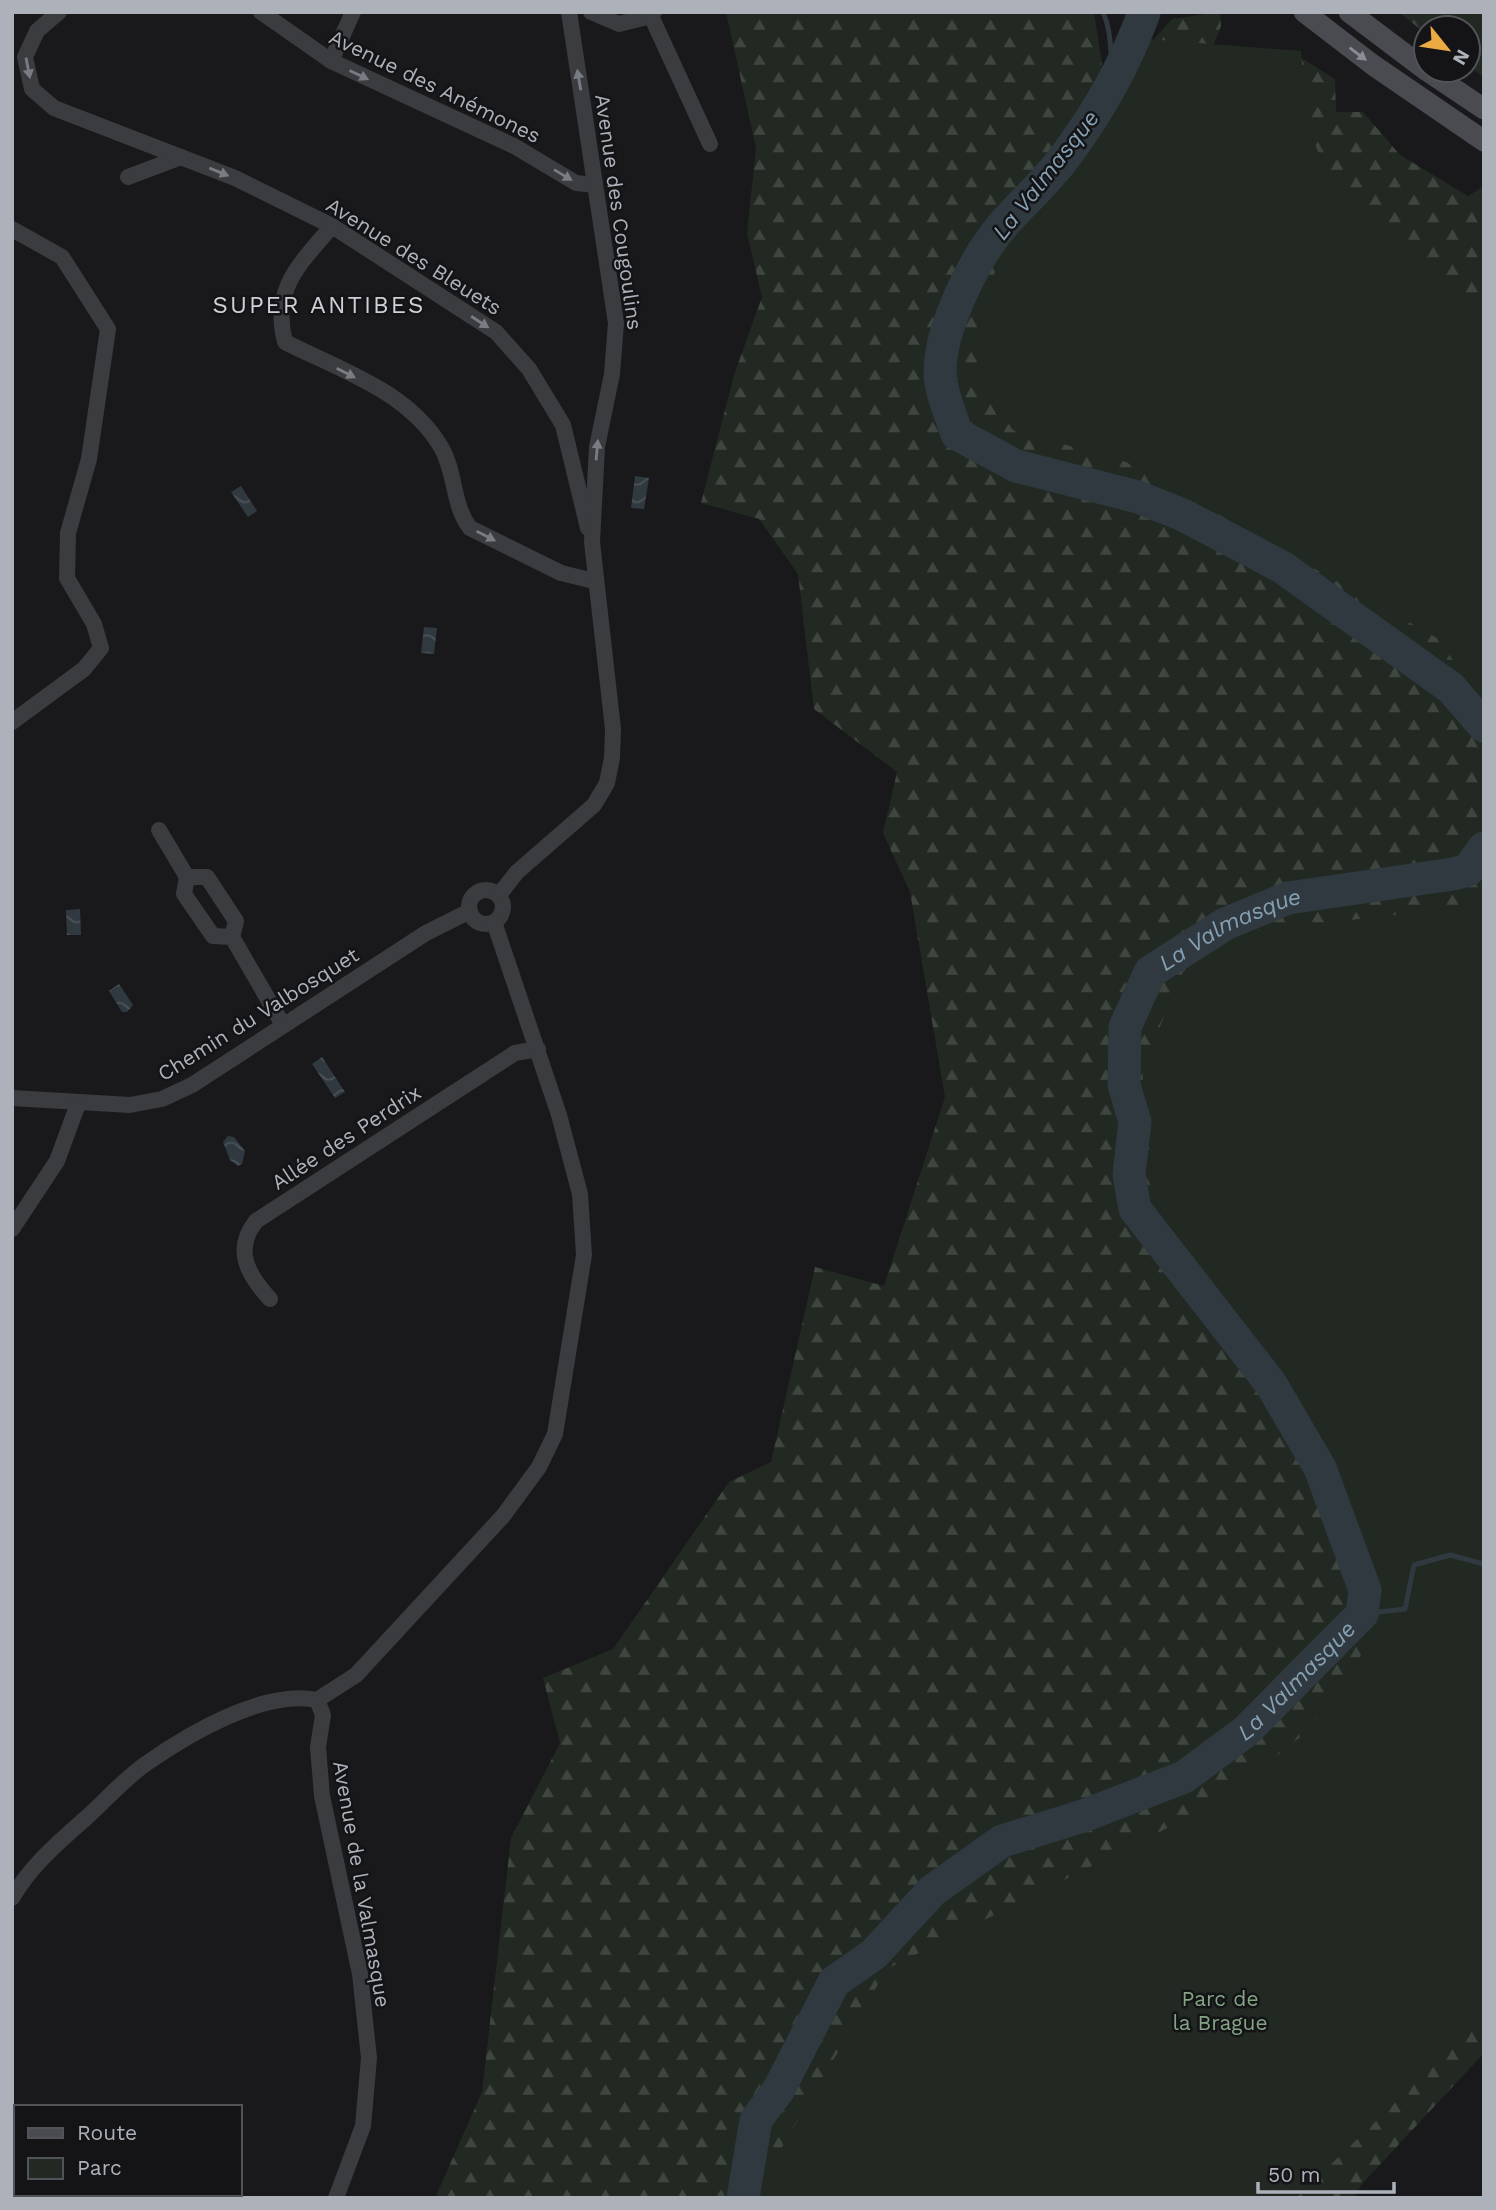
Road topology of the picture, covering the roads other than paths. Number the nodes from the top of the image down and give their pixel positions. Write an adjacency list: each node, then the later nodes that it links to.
1 (59, 12): 15 (street, Avenue des Bleuets, one-way to 15)
2 (261, 12): 10 (street, Avenue des Anémones)
3 (353, 12): 10 (street)
4 (569, 12): 17 (street, Avenue des Cougoulins, one-way to 4)
5 (592, 12): 8 (street)
6 (1304, 12): 13 (main road, one-way to 13)
7 (1349, 12): 9 (main road)
8 (653, 14): 14 (street)
9 (1412, 59)
10 (331, 61): 17 (street, Avenue des Anémones, one-way to 17)
11 (1447, 84): 12 (main road)
12 (1484, 109)
13 (1484, 141)
14 (710, 144)
15 (181, 157): 16 (street); 18 (street, Avenue des Bleuets, one-way to 18)
16 (128, 177)
17 (596, 185): 20 (street, Avenue des Cougoulins, one-way to 17)
18 (332, 226): 20 (street, Avenue des Bleuets, one-way to 20); 21 (street, one-way to 21)
19 (12, 229): 22 (street)
20 (587, 493): 21 (street, Avenue des Bleuets)
21 (594, 582): 25 (street, Avenue des Bleuets)
22 (12, 722)
23 (159, 830): 24 (street)
24 (187, 877): 28 (street); 28 (street)
25 (499, 895): 26 (street); 27 (street)
26 (470, 911): 27 (street); 29 (street, Chemin du Valbosquet)
27 (494, 922): 30 (street)
28 (232, 937): 29 (street)
29 (283, 1025): 32 (street, Chemin du Valbosquet)
30 (538, 1049): 34 (street, Allée des Perdrix); 35 (street)
31 (12, 1098): 32 (street, Chemin du Valbosquet)
32 (78, 1104): 33 (street)
33 (12, 1229)
34 (270, 1298)
35 (317, 1700): 36 (street); 37 (street, Avenue de la Valmasque)
36 (12, 1899)
37 (336, 2198)

